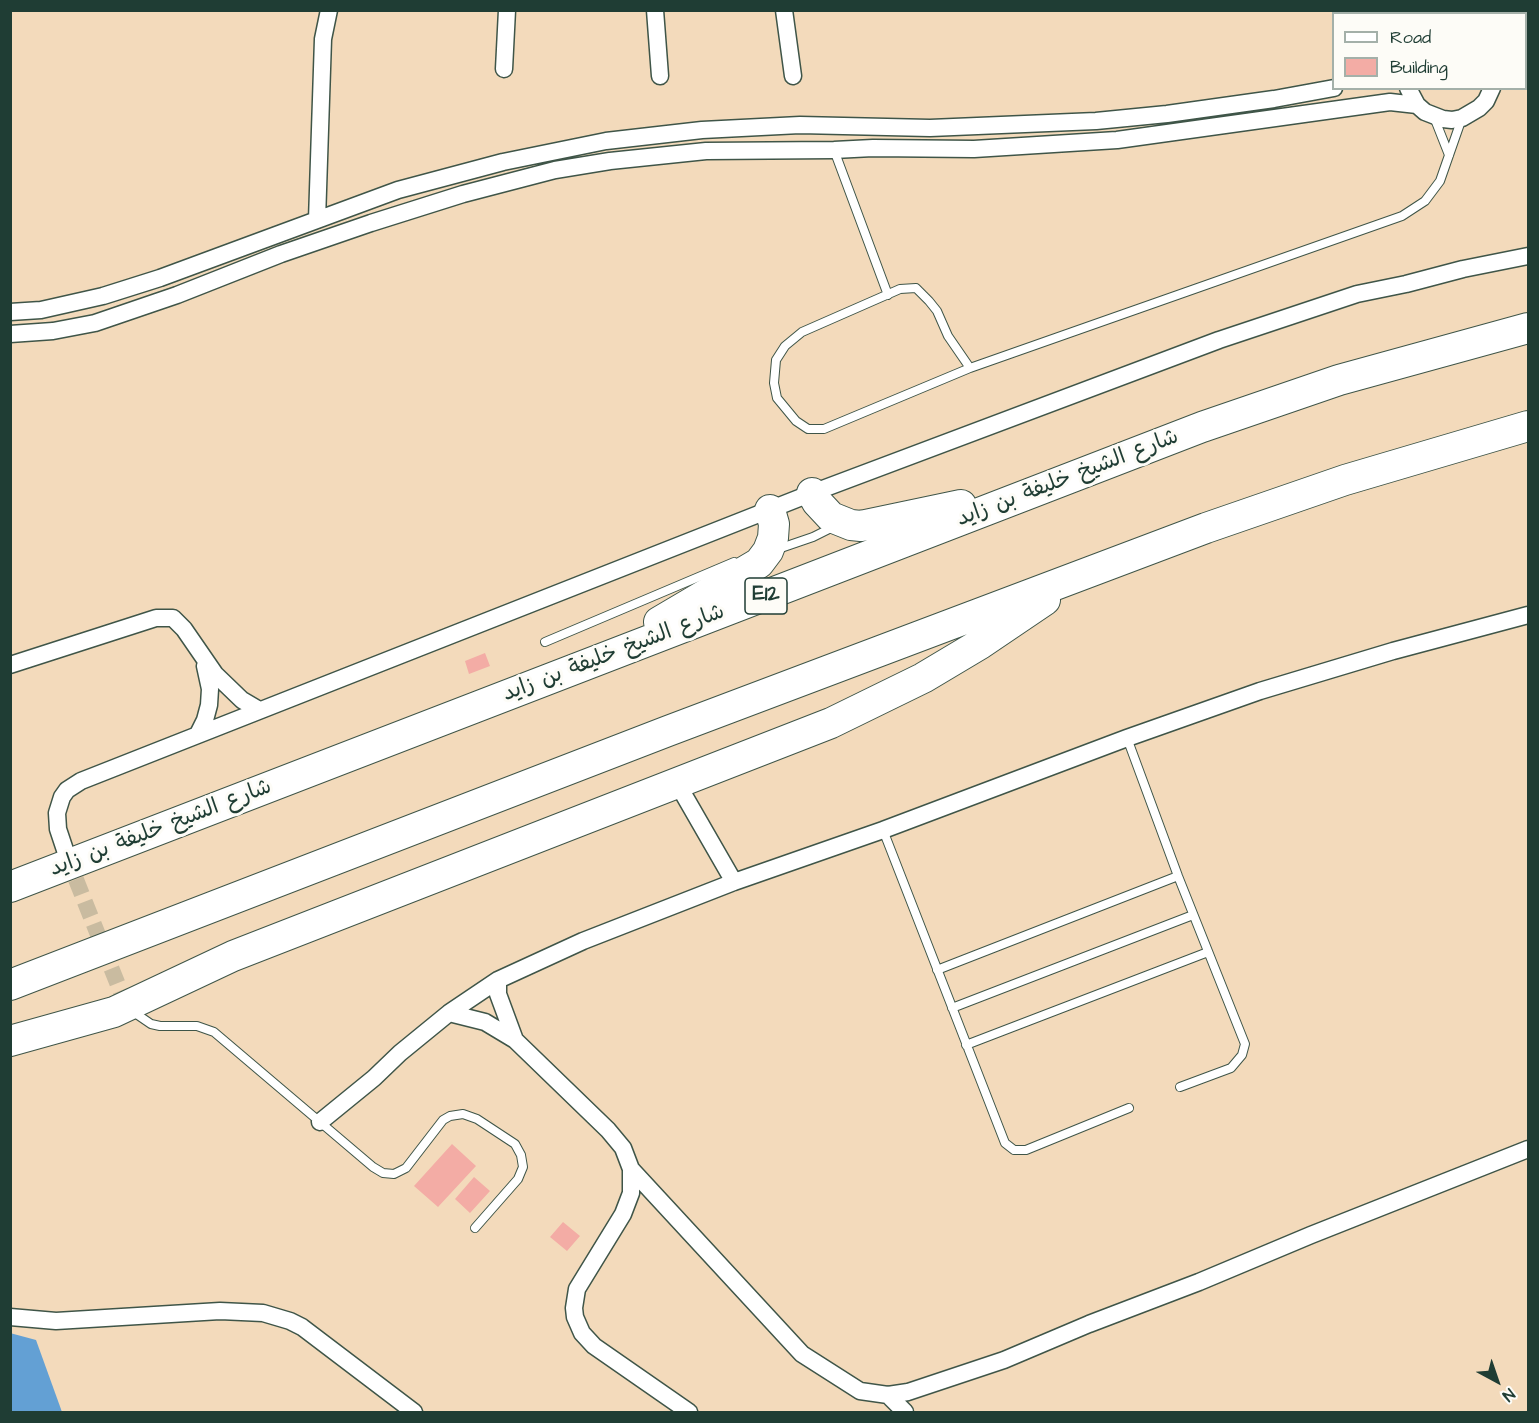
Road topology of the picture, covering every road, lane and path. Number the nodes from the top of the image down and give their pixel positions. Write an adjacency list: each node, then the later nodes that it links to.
1 (329, 10): 16 (street)
2 (507, 10): 5 (street)
3 (655, 10): 6 (street)
4 (784, 10): 7 (street)
5 (504, 69)
6 (660, 76)
7 (793, 76)
8 (1332, 88): 16 (street)
9 (1409, 90): 11 (street)
10 (1493, 90): 13 (street)
11 (1417, 105): 12 (street); 14 (street)
12 (1433, 116): 13 (street); 15 (lane)
13 (1462, 118): 15 (lane)
14 (834, 150): 18 (lane); 21 (street)
15 (1449, 156): 22 (lane)
16 (317, 220): 19 (street)
17 (1528, 256): 24 (street)
18 (888, 295): 22 (lane); 22 (lane)
19 (10, 312)
20 (1528, 328): 25 (highway, شارع الشيخ خليفة بن زايد / E12)
21 (10, 334)
22 (970, 368)
23 (1528, 426): 29 (highway)
24 (812, 493): 26 (street); 27 (highway)
25 (1021, 497): 27 (highway); 32 (highway, شارع الشيخ خليفة بن زايد / E12)
26 (770, 510): 28 (highway); 35 (street)
27 (841, 522): 28 (lane)
28 (756, 554): 31 (lane); 32 (highway)
29 (1082, 574): 38 (highway); 48 (highway)
30 (1528, 615): 37 (street)
31 (545, 642)
32 (608, 657): 43 (highway, شارع الشيخ خليفة بن زايد / E12)
33 (203, 659): 34 (street); 35 (street); 36 (street)
34 (10, 665)
35 (258, 710): 36 (street)
36 (198, 734): 40 (street)
37 (1127, 738): 39 (street); 41 (lane)
38 (677, 783): 42 (street); 49 (highway)
39 (883, 830): 42 (street); 46 (lane)
40 (67, 856)
41 (1178, 876): 44 (lane); 46 (lane)
42 (734, 882): 47 (street)
43 (10, 887)
44 (1193, 915): 45 (lane); 50 (lane)
45 (1208, 952): 54 (lane); 55 (lane)
46 (937, 969): 50 (lane)
47 (498, 980): 51 (street); 52 (street)
48 (10, 985)
49 (126, 1003): 53 (highway); 57 (lane)
50 (952, 1008): 54 (lane)
51 (449, 1013): 52 (street); 57 (street)
52 (515, 1040): 59 (street)
53 (10, 1041)
54 (966, 1045): 56 (lane)
55 (1180, 1087)
56 (1129, 1108)
57 (320, 1122): 60 (lane)
58 (1528, 1149): 62 (street)
59 (631, 1169): 62 (street); 64 (street)
60 (475, 1228)
61 (10, 1317): 63 (street)
62 (888, 1395): 65 (street)
63 (414, 1413)
64 (689, 1413)
65 (905, 1413)

